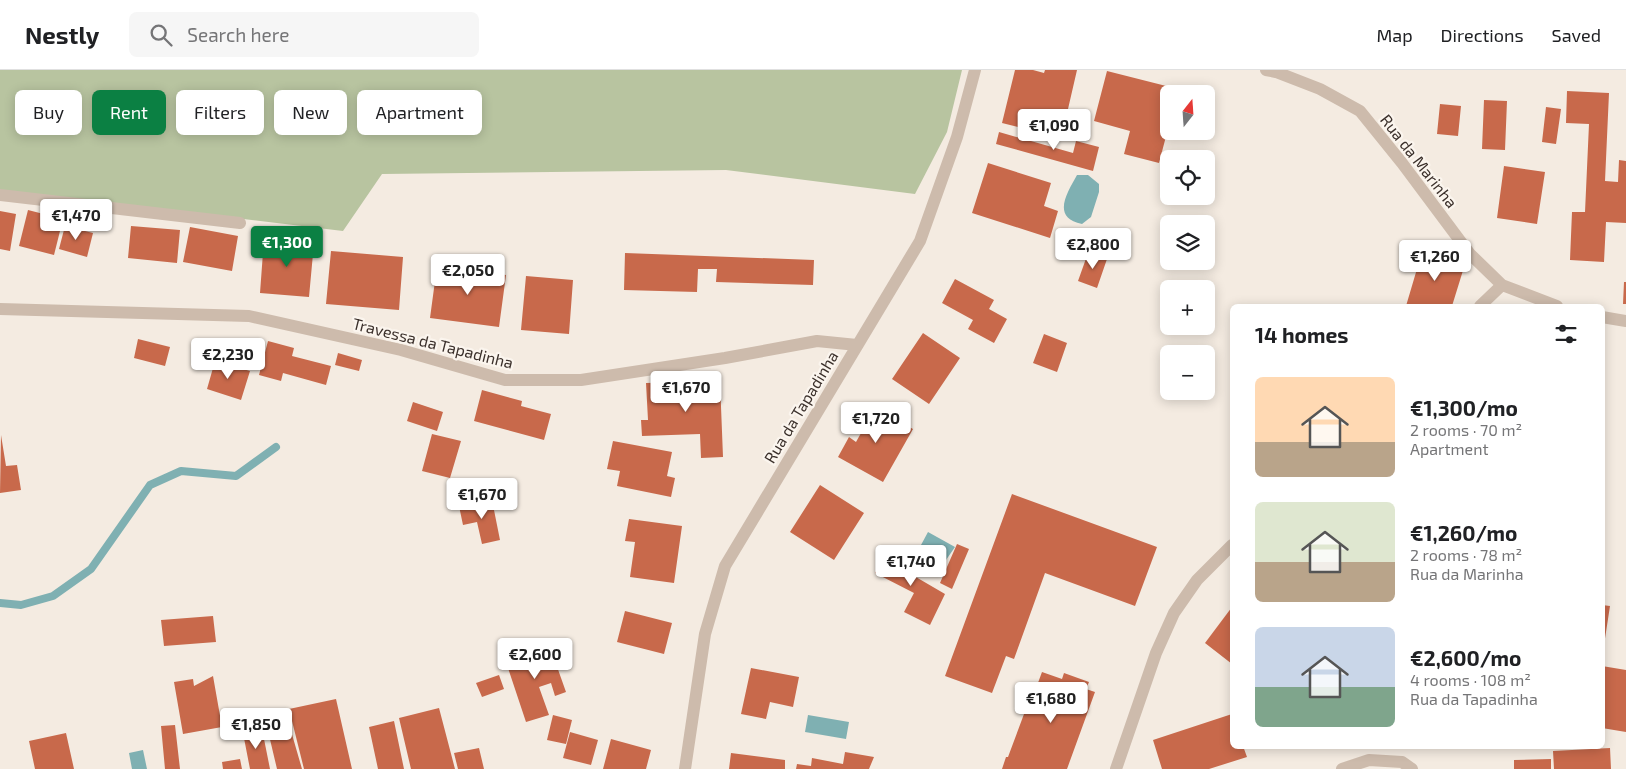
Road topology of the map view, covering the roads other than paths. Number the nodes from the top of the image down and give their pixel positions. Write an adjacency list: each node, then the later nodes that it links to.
1 (976, 70): 11 (street, Rua da Tapadinha)
2 (1266, 70): 5 (street, Rua da Marinha)
3 (0, 196): 4 (street)
4 (240, 223)
5 (1502, 285): 6 (street); 7 (street, Rua da Marinha)
6 (1482, 304)
7 (1552, 304)
8 (0, 309): 11 (street, Travessa da Tapadinha)
9 (1605, 318): 10 (street)
10 (1626, 321)
11 (857, 345): 13 (street, Rua da Tapadinha)
12 (1230, 547): 14 (street)
13 (686, 769)
14 (1116, 769)
15 (1342, 769): 16 (street)
16 (1412, 769)

